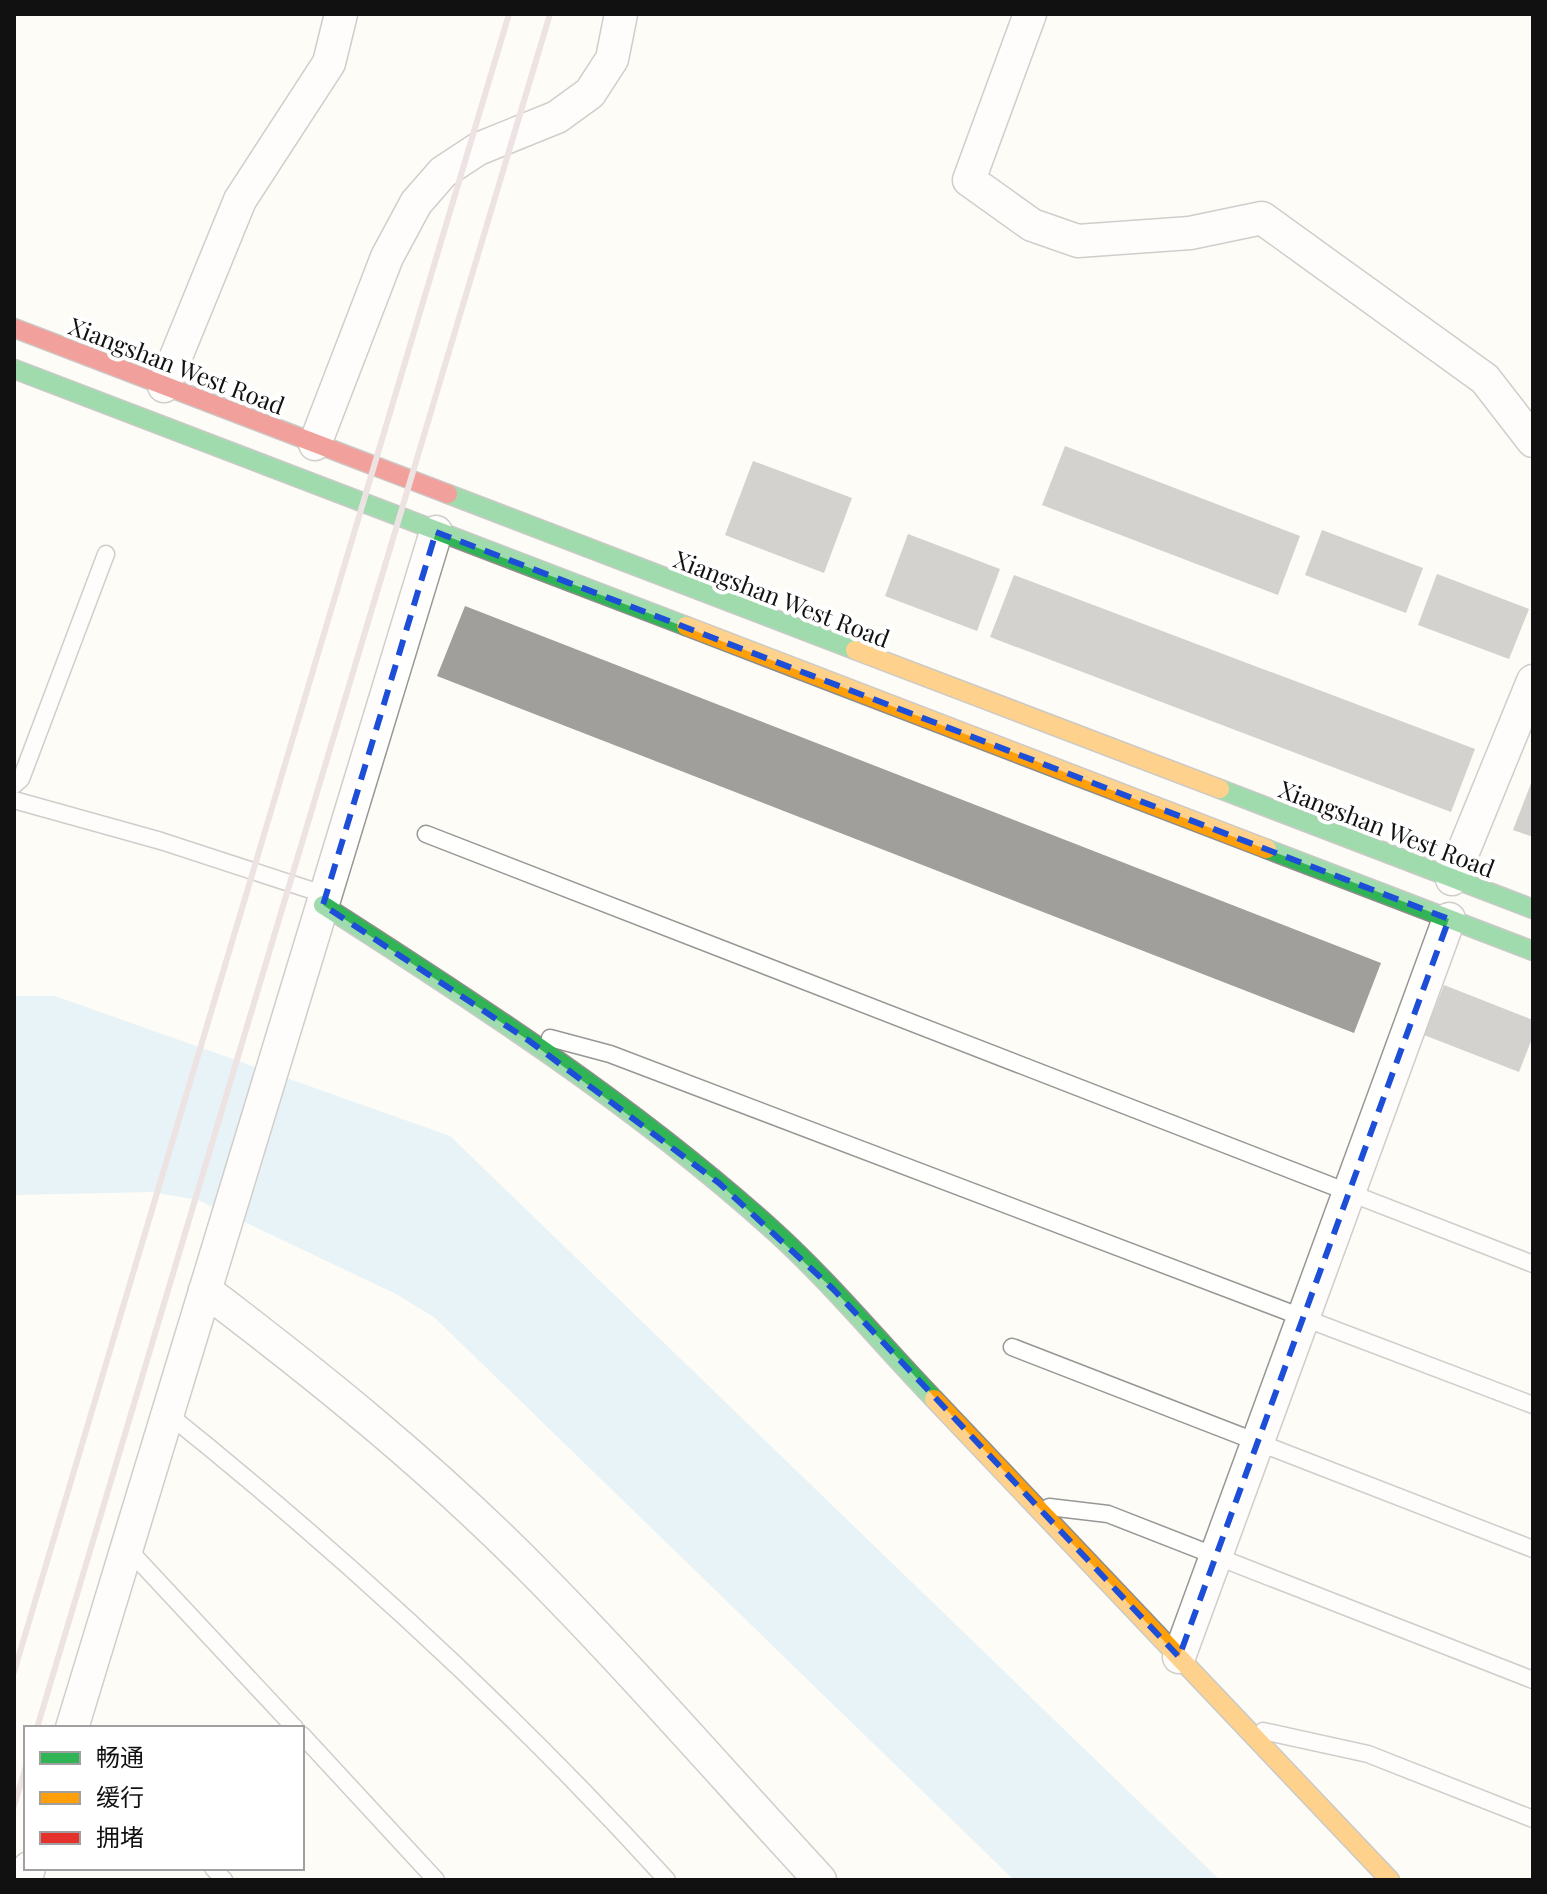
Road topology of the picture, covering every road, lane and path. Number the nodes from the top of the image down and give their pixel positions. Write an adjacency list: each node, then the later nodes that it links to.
1 (341, 14): 6 (street)
2 (621, 14): 8 (street)
3 (1030, 14): 7 (street)
4 (14, 328): 6 (main road, Xiangshan West Road)
5 (14, 369): 9 (main road)
6 (164, 386): 8 (main road, Xiangshan West Road)
7 (1533, 441)
8 (315, 444): 15 (main road, Xiangshan West Road)
9 (436, 532): 16 (street); 18 (main road)
10 (106, 554): 12 (lane)
11 (1533, 681): 15 (street)
12 (14, 785)
13 (14, 800): 16 (lane)
14 (426, 834): 21 (lane)
15 (1452, 879): 17 (main road, Xiangshan West Road)
16 (324, 900): 20 (main road); 23 (street)
17 (1533, 909)
18 (1449, 919): 19 (main road); 21 (street)
19 (1533, 951)
20 (510, 1027): 24 (lane); 29 (main road)
21 (1349, 1192): 22 (lane); 24 (street)
22 (1533, 1264)
23 (209, 1278): 27 (street); 42 (street)
24 (1303, 1317): 26 (lane); 28 (street)
25 (1012, 1347): 28 (lane)
26 (1533, 1405)
27 (168, 1414): 30 (street); 41 (lane)
28 (1258, 1442): 31 (lane); 32 (street)
29 (1035, 1505): 32 (lane); 33 (main road)
30 (127, 1548): 35 (street); 36 (lane)
31 (1533, 1549)
32 (1216, 1556): 33 (street); 34 (lane)
33 (1179, 1657): 37 (main road)
34 (1533, 1680)
35 (75, 1726)
36 (293, 1726)
37 (1246, 1727): 39 (lane); 43 (main road)
38 (304, 1737): 40 (lane)
39 (1533, 1819)
40 (436, 1880)
41 (667, 1880)
42 (820, 1880)
43 (1390, 1880)

